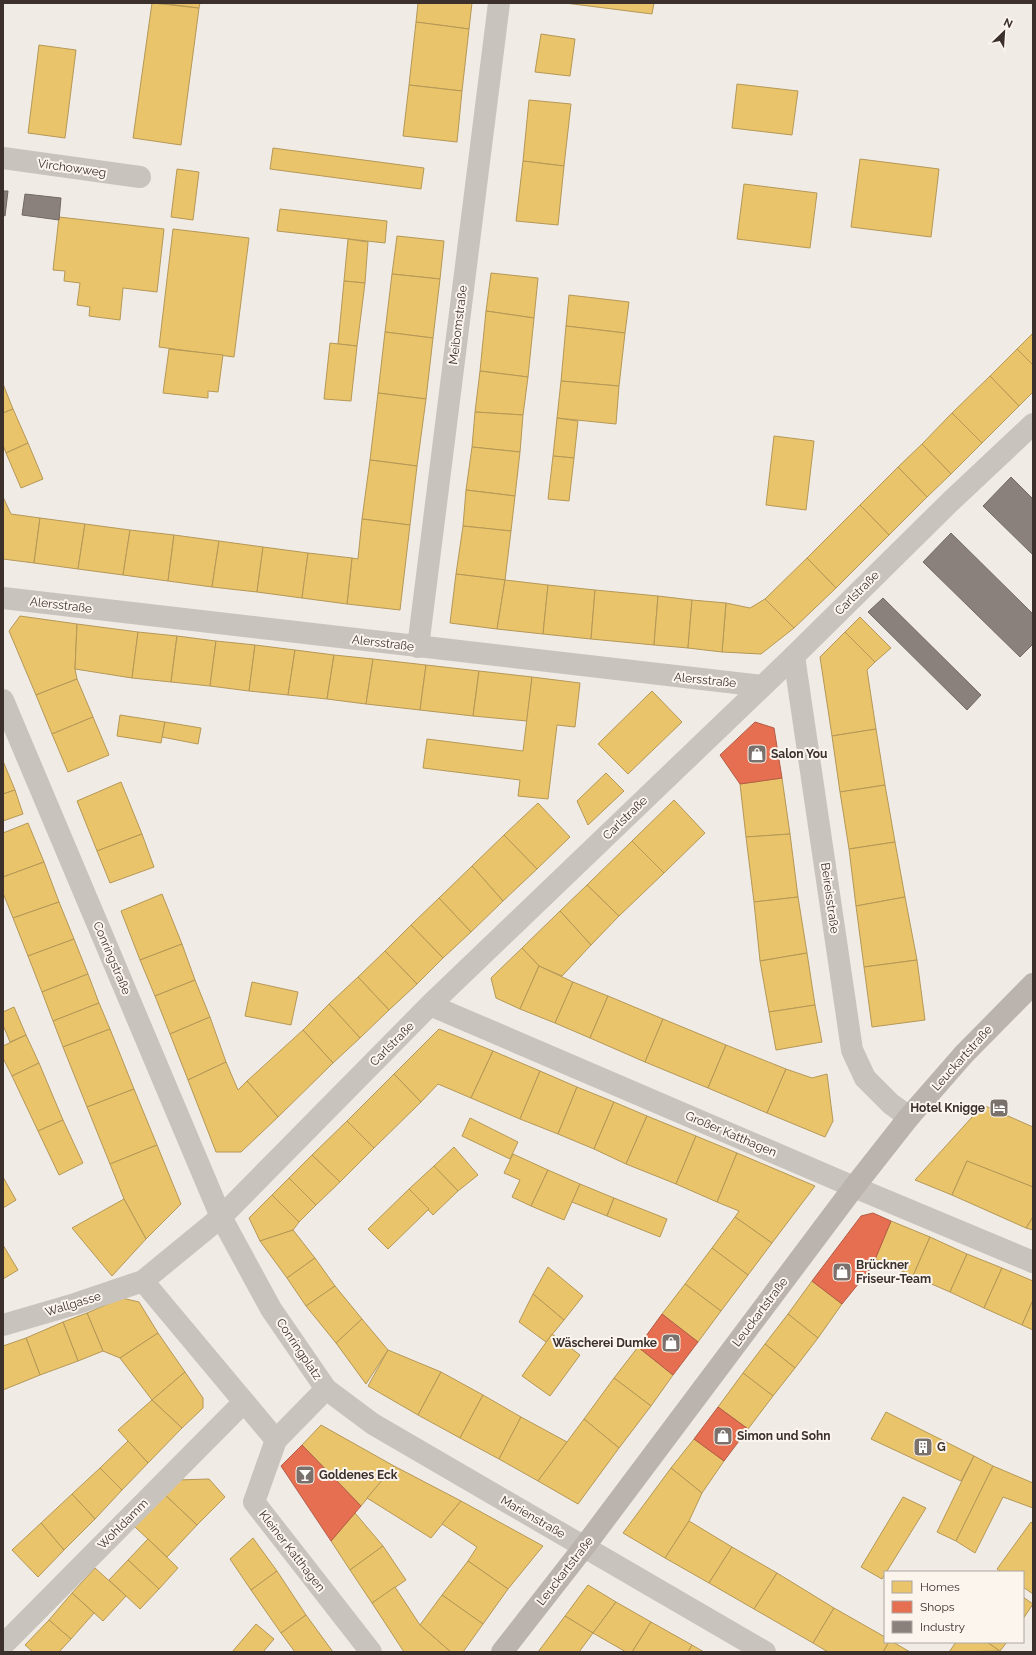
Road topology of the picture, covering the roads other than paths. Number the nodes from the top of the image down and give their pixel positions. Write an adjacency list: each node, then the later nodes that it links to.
1 (499, 3): 6 (street, Meibomstraße)
2 (3, 158): 3 (street, Virchowweg)
3 (140, 177)
4 (1033, 424): 7 (street, Carlstraße)
5 (3, 598): 6 (street, Alersstraße)
6 (418, 647): 8 (street, Alersstraße)
7 (794, 656): 8 (street, Carlstraße); 12 (street, Beireisstraße)
8 (762, 686): 11 (street, Carlstraße)
9 (3, 700): 14 (street, Conringstraße)
10 (1033, 984): 12 (main road, Leuckartstraße)
11 (430, 1005): 13 (street, Großer Katthagen); 14 (street, Carlstraße)
12 (909, 1117): 13 (main road, Leuckartstraße)
13 (854, 1188): 15 (street, Großer Katthagen); 21 (main road, Leuckartstraße)
14 (221, 1217): 16 (street); 18 (street, Conringplatz)
15 (1033, 1262)
16 (143, 1281): 17 (street, Wallgasse); 19 (street)
17 (3, 1325)
18 (326, 1389): 20 (street, Conringplatz); 21 (street, Marienstraße)
19 (244, 1402): 20 (street); 22 (street, Wohldamm)
20 (276, 1440): 23 (street, Kleiner Katthagen)
21 (584, 1547): 24 (main road, Leuckartstraße); 25 (street, Marienstraße)
22 (3, 1645)
23 (371, 1652)
24 (502, 1652)
25 (765, 1652)

